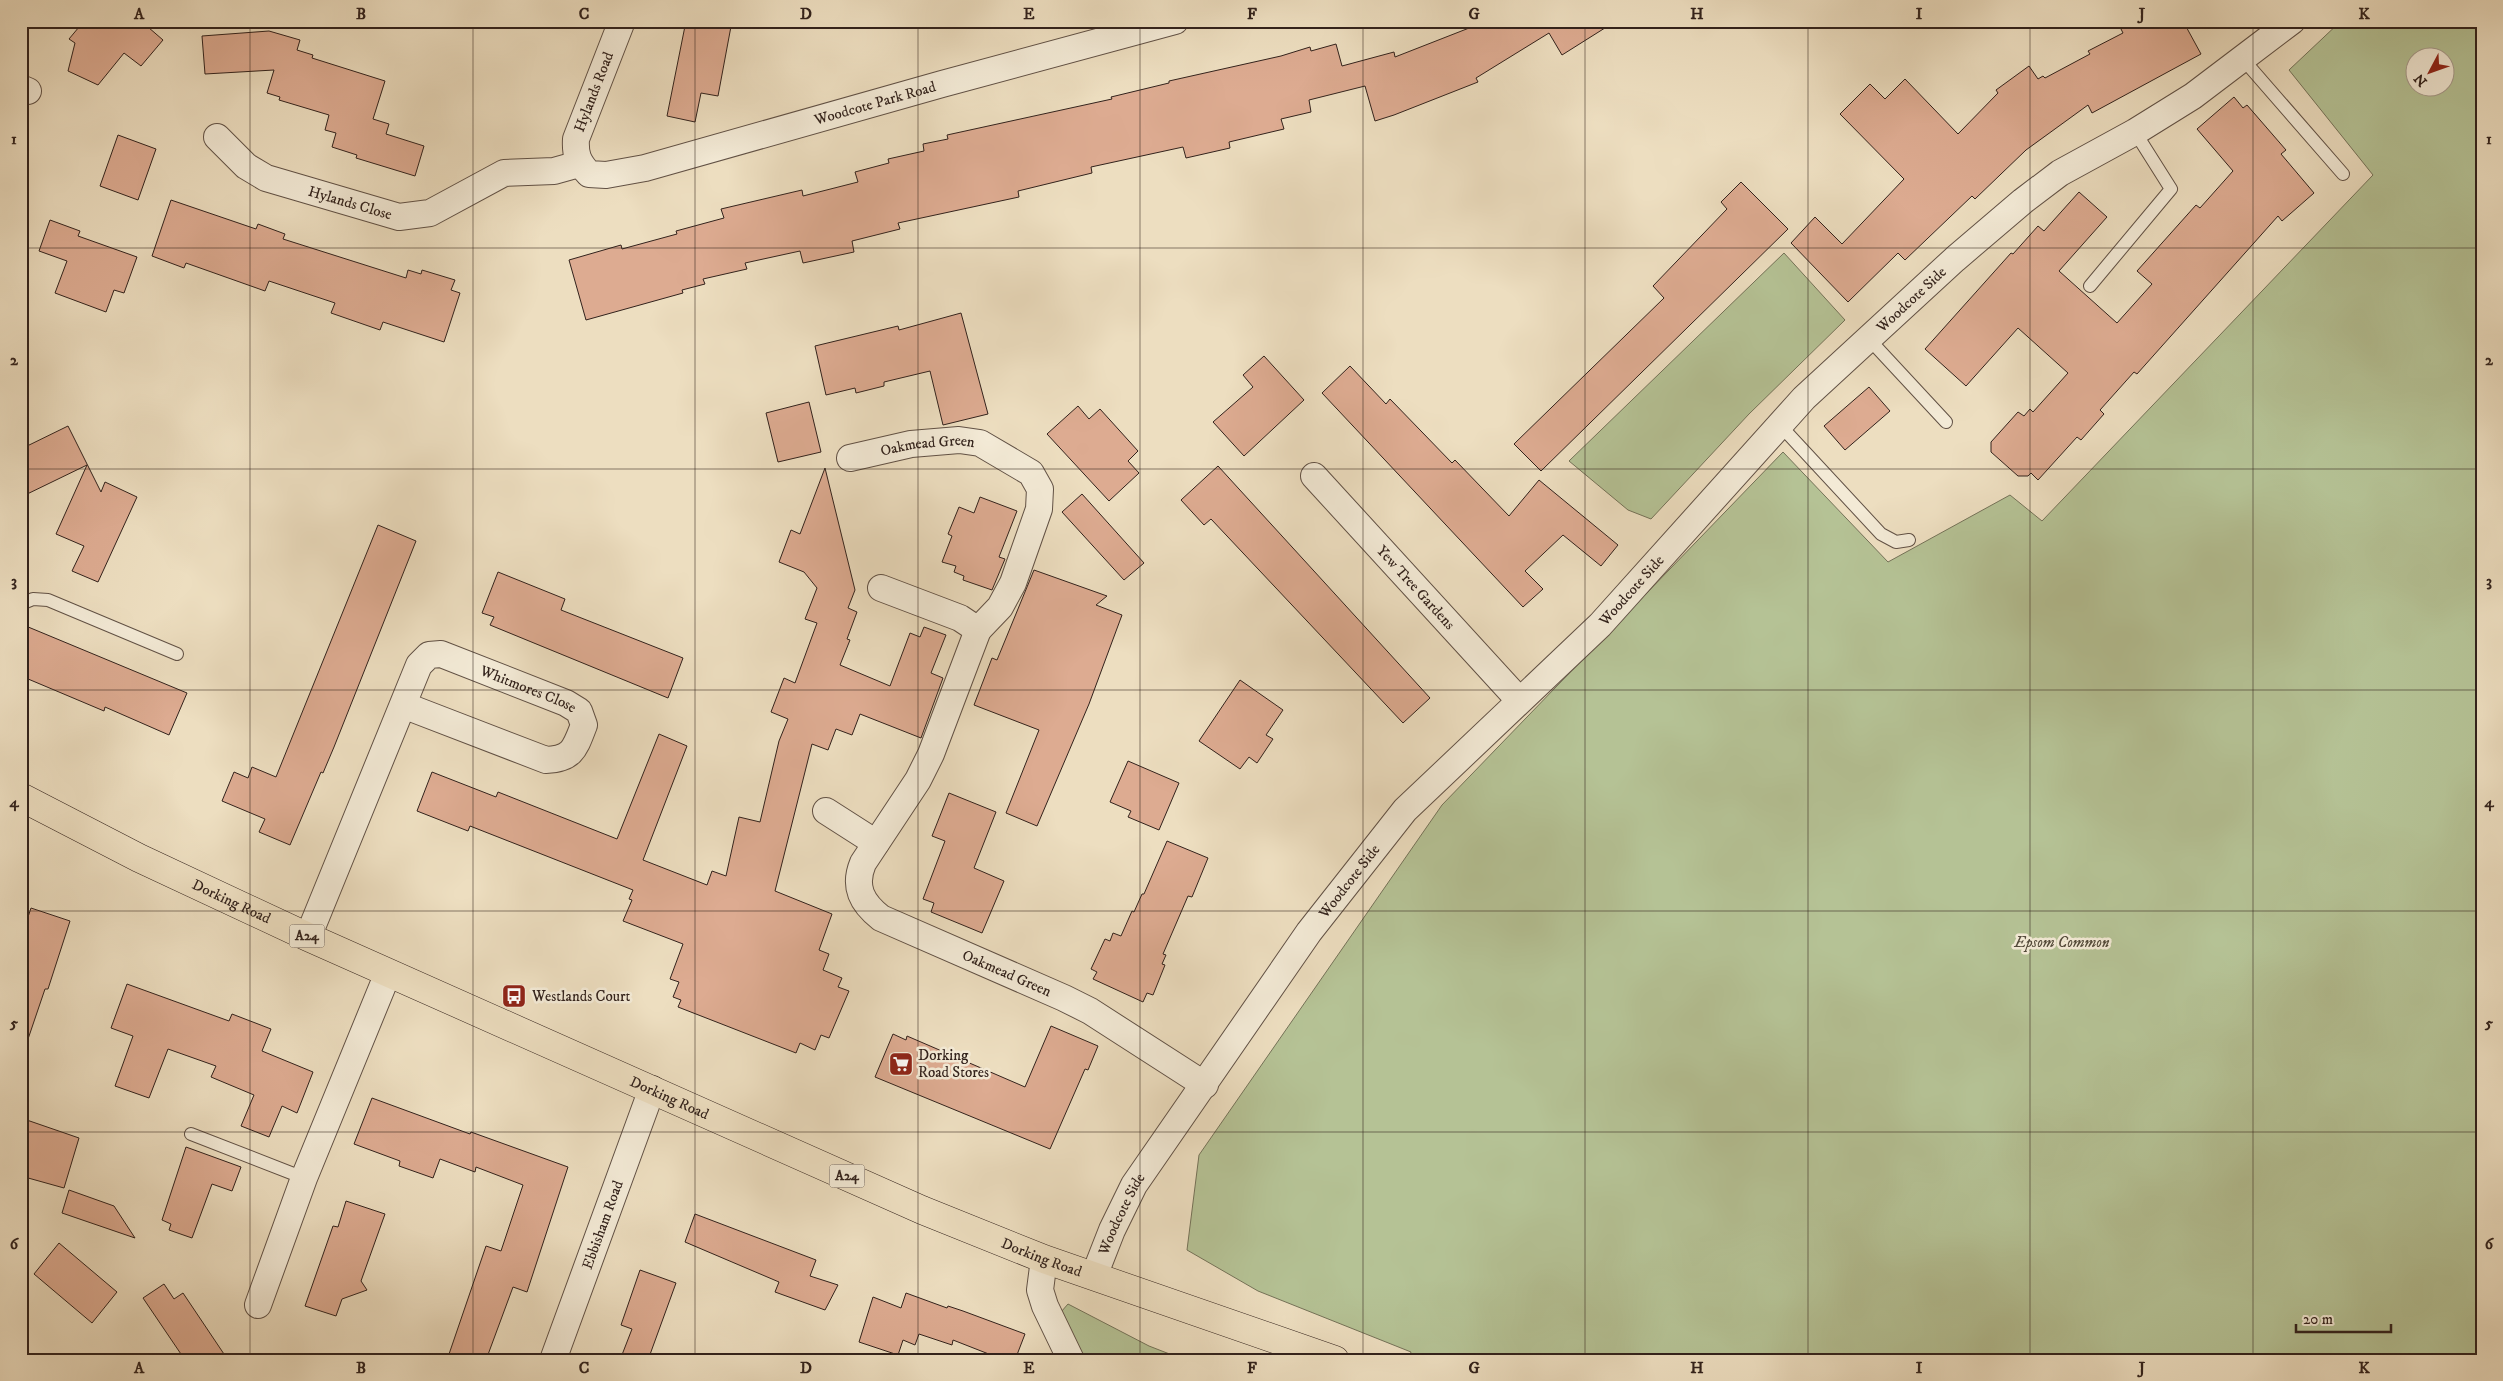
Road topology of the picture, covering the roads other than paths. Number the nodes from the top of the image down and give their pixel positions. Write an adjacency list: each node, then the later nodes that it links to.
1 (622, 21): 7 (street, Hylands Road)
2 (1175, 21): 7 (street, Woodcote Park Road)
3 (2292, 21): 4 (street, Woodcote Side)
4 (2242, 58): 5 (street, Woodcote Side); 8 (lane)
5 (2135, 132): 9 (lane); 10 (street, Woodcote Side)
6 (216, 136): 7 (street, Hylands Close)
7 (579, 164)
8 (2344, 174)
9 (2090, 286)
10 (1868, 338): 11 (lane); 12 (street, Woodcote Side)
11 (1946, 422)
12 (1779, 424): 15 (lane); 20 (street, Woodcote Side)
13 (850, 458): 18 (street, Oakmead Green)
14 (1314, 476): 20 (street, Yew Tree Gardens)
15 (1909, 540)
16 (881, 588): 18 (street)
17 (21, 604): 19 (lane)
18 (978, 630): 24 (street, Oakmead Green)
19 (177, 654)
20 (1519, 700): 27 (street, Woodcote Side)
21 (403, 705): 21 (street, Whitmores Close); 25 (street, Whitmores Close)
22 (21, 796): 25 (highway, Dorking Road / A24)
23 (826, 811): 24 (street)
24 (876, 843): 27 (street, Oakmead Green)
25 (308, 937): 26 (highway, Dorking Road / A24)
26 (388, 973): 28 (highway, Dorking Road / A24); 30 (street)
27 (1204, 1085): 32 (street, Woodcote Side)
28 (652, 1089): 31 (highway, Dorking Road / A24); 34 (street, Ebbisham Road)
29 (191, 1134): 30 (lane)
30 (304, 1178): 33 (street)
31 (1044, 1259): 32 (highway, Dorking Road / A24); 35 (street)
32 (1094, 1276): 36 (highway, Dorking Road / A24)
33 (258, 1304)
34 (553, 1360)
35 (1071, 1360)
36 (1334, 1360)

